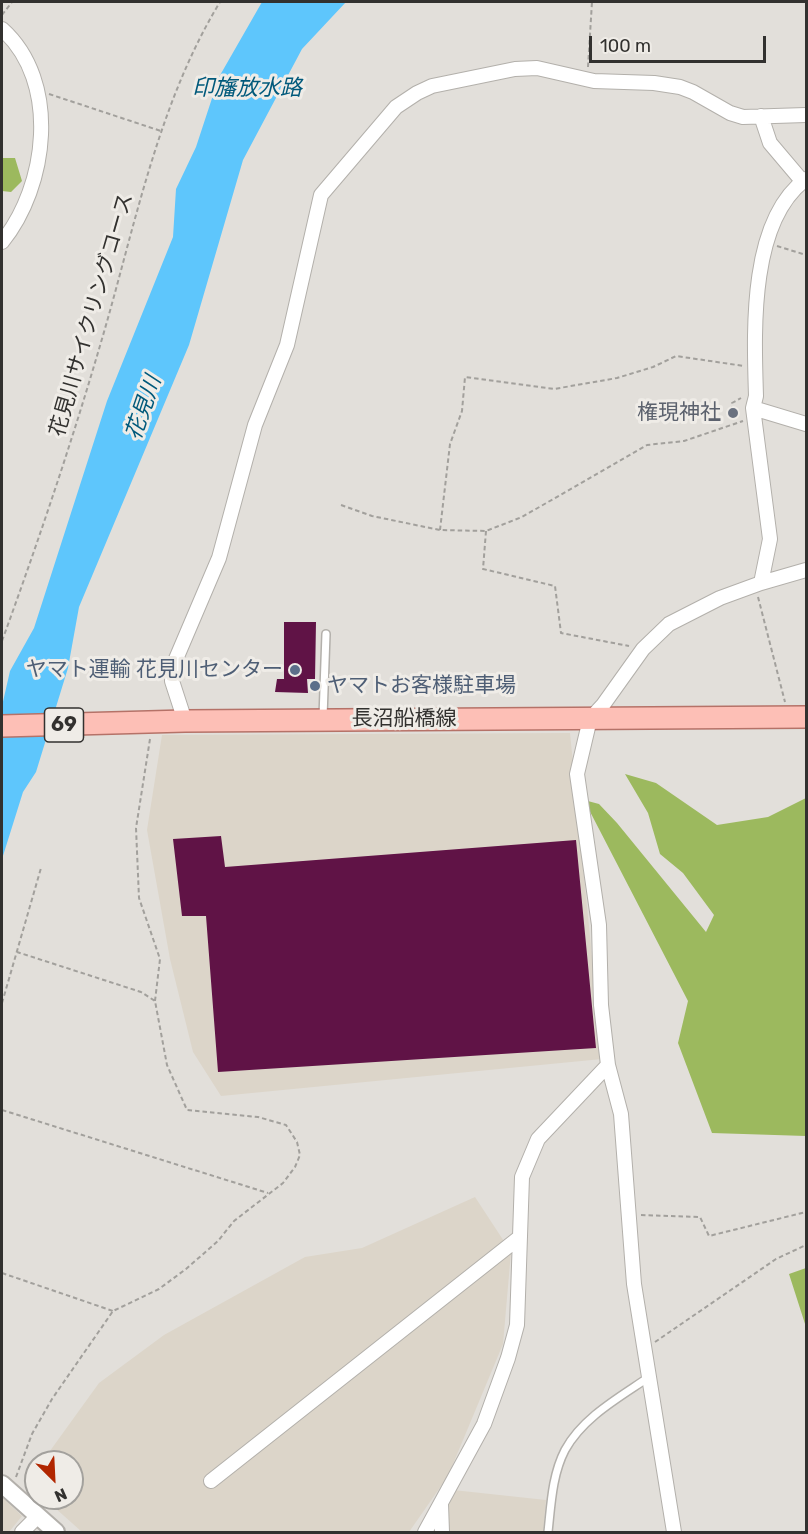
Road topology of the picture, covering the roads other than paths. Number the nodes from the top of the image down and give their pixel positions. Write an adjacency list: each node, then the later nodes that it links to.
1 (2, 29): 5 (street)
2 (807, 115): 3 (street)
3 (761, 116): 4 (street); 14 (street)
4 (805, 180): 6 (street)
5 (2, 242)
6 (750, 405): 7 (street); 9 (street)
7 (807, 424)
8 (807, 570): 9 (street)
9 (758, 584): 12 (street)
10 (326, 634): 13 (lane)
11 (797, 717): 12 (main road, 長沼船橋線 / 69)
12 (590, 719): 13 (main road, 長沼船橋線 / 69); 16 (street)
13 (323, 720): 14 (main road, 長沼船橋線 / 69)
14 (185, 721): 15 (main road, 長沼船橋線 / 69)
15 (2, 726)
16 (608, 1065): 17 (street); 18 (street)
17 (520, 1237): 19 (street); 21 (street)
18 (649, 1377): 27 (lane); 28 (street)
19 (211, 1481)
20 (6, 1487): 22 (street)
21 (441, 1502): 25 (street); 26 (street)
22 (38, 1516): 23 (street); 24 (street)
23 (22, 1533)
24 (56, 1533)
25 (424, 1533)
26 (442, 1533)
27 (548, 1533)
28 (674, 1533)

